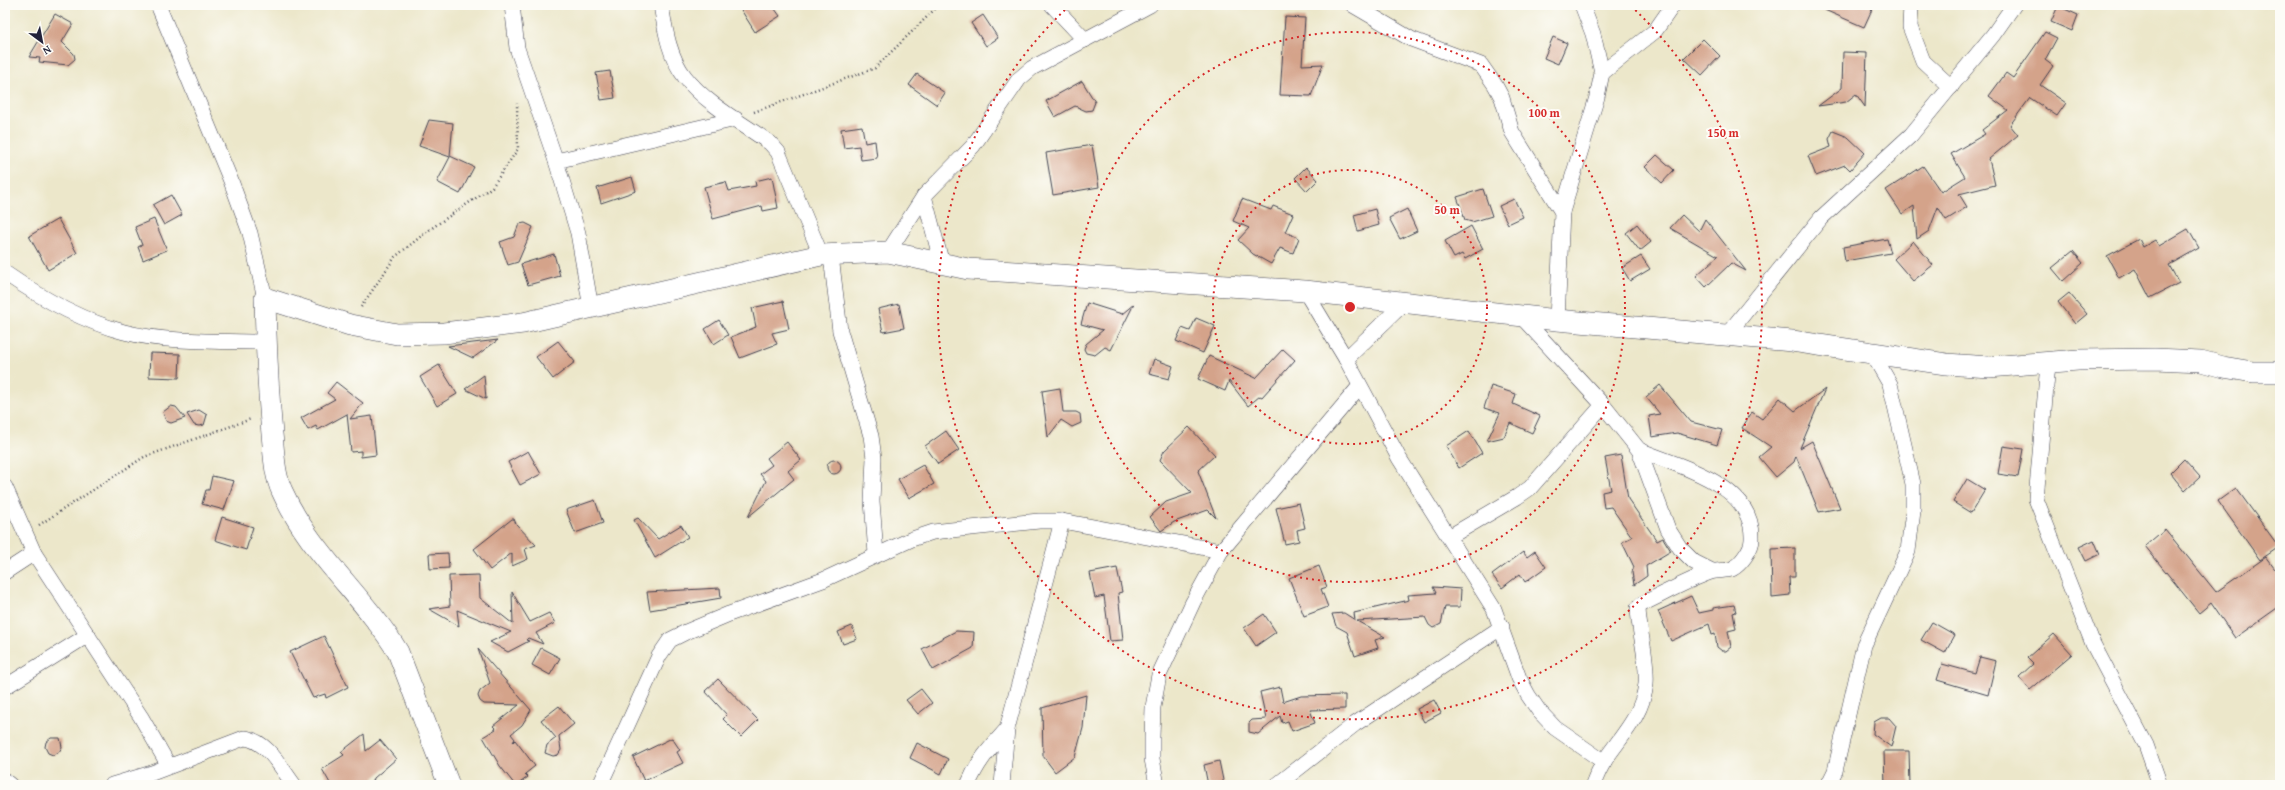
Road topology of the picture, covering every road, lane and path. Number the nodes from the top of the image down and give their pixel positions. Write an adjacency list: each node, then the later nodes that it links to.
1 (158, 5): 27 (street)
2 (512, 5): 17 (street)
3 (661, 5): 16 (street)
4 (939, 5): 16 (path)
5 (1052, 5): 12 (street)
6 (1150, 5): 12 (street)
7 (1353, 5): 19 (street)
8 (1582, 5): 13 (street)
9 (1673, 5): 13 (street)
10 (1911, 5): 14 (street)
11 (2014, 5): 14 (street)
12 (1085, 40): 18 (street)
13 (1602, 73): 19 (street)
14 (1951, 87): 33 (street)
15 (517, 100): 32 (path)
16 (736, 119): 17 (street); 21 (street)
17 (556, 161): 29 (street)
18 (924, 196): 20 (street); 22 (street)
19 (1562, 212): 31 (street)
20 (888, 252): 21 (street); 22 (street)
21 (822, 255): 29 (street); 49 (street)
22 (942, 264): 26 (street)
23 (5, 273): 24 (street)
24 (22, 285): 25 (street); 34 (street)
25 (5, 286)
26 (1305, 291): 28 (street); 36 (street)
27 (265, 298): 32 (street); 34 (street)
28 (1403, 304): 30 (street); 36 (street)
29 (591, 308): 32 (street)
30 (1520, 314): 31 (street); 40 (street)
31 (1557, 320): 33 (street)
32 (350, 324)
33 (1726, 336): 35 (street)
34 (266, 342): 41 (street)
35 (1872, 354): 37 (street); 69 (street)
36 (1346, 359): 39 (street)
37 (2048, 364): 38 (street); 70 (street)
38 (2280, 372)
39 (1359, 387): 46 (street); 47 (street)
40 (1603, 405): 42 (street); 46 (street)
41 (270, 412): 45 (path); 62 (street)
42 (1639, 450): 50 (street); 50 (street)
43 (5, 487): 45 (street)
44 (1062, 521): 47 (street); 49 (street); 55 (street)
45 (25, 534): 48 (street)
46 (1448, 537): 52 (street)
47 (1221, 551): 66 (street)
48 (34, 553): 51 (street); 53 (street)
49 (876, 554): 63 (street)
50 (1712, 571): 56 (street)
51 (5, 572)
52 (1502, 627): 56 (street); 67 (street)
53 (88, 634): 54 (street); 57 (street)
54 (5, 687)
55 (1007, 729): 64 (street); 65 (street)
56 (1604, 762): 68 (street)
57 (169, 766): 60 (street); 61 (street)
58 (5, 781): 59 (street)
59 (10, 785)
60 (112, 785)
61 (294, 785)
62 (449, 785)
63 (600, 785)
64 (968, 785)
65 (1002, 785)
66 (1157, 785)
67 (1277, 785)
68 (1592, 785)
69 (1828, 785)
70 (2160, 785)

